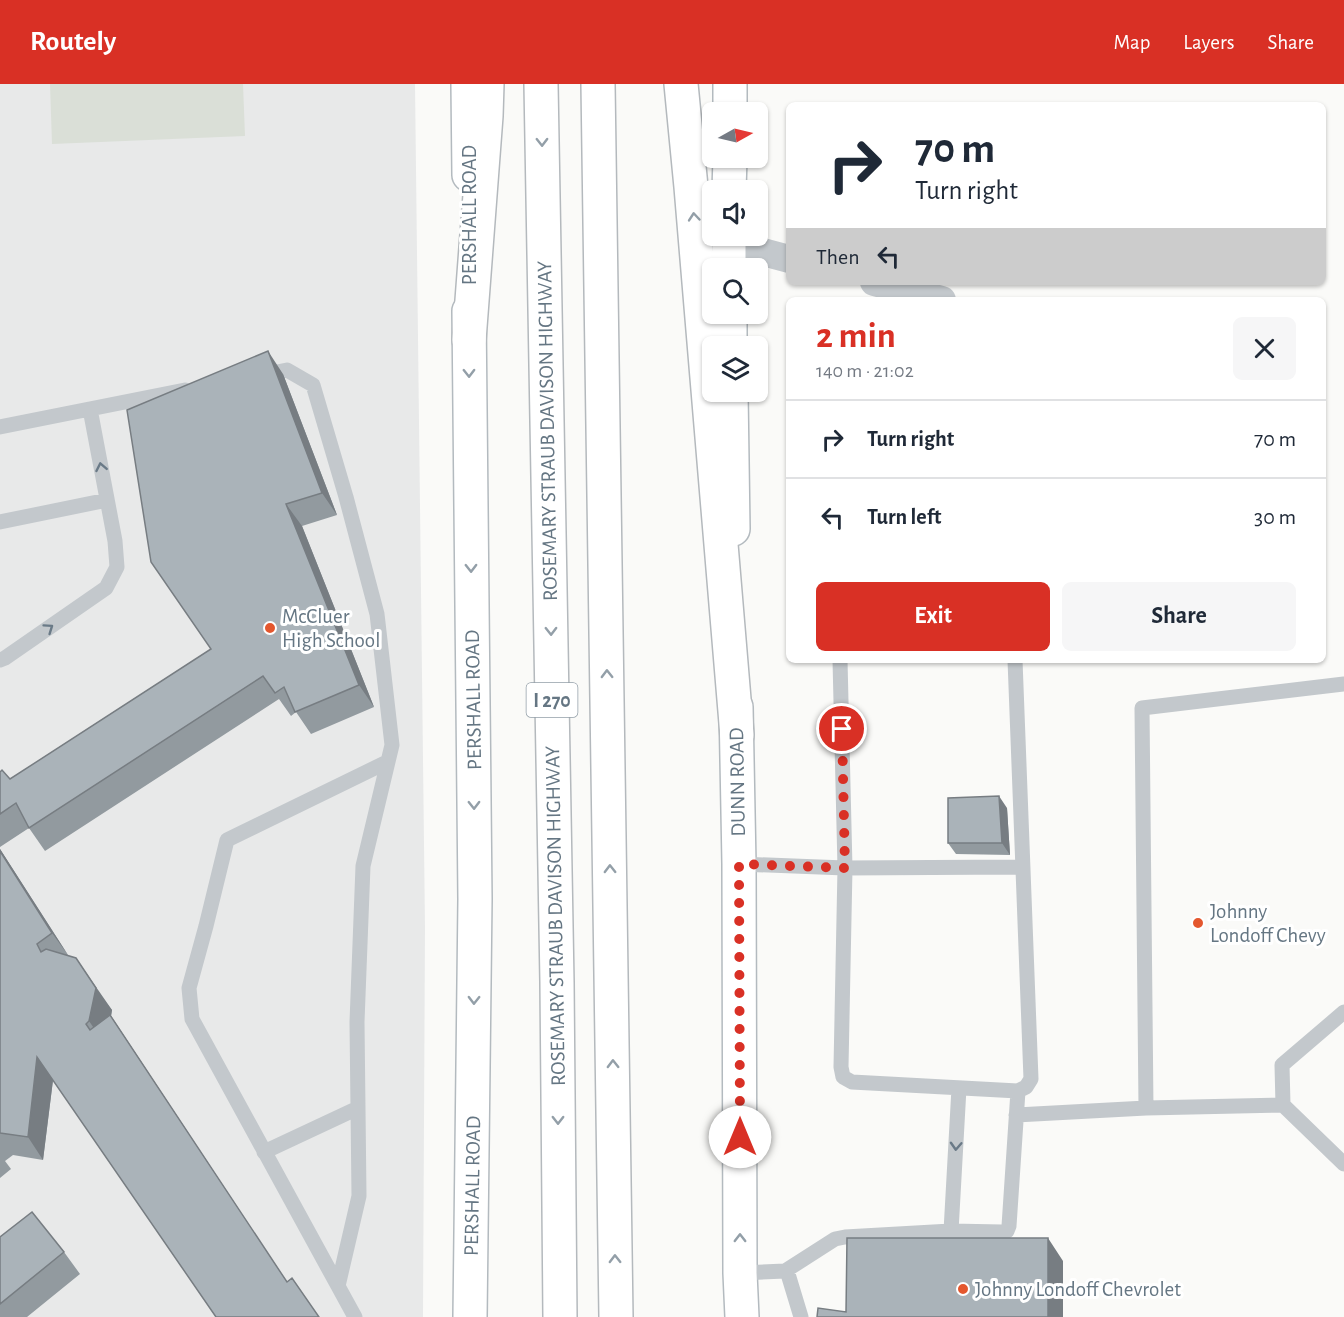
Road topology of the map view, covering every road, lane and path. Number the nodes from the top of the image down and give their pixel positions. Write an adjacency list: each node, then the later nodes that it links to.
1 (468, 84): 12 (main road, PERSHALL ROAD)
2 (487, 84): 12 (main road)
3 (541, 84): 44 (main road, ROSEMARY STRAUB DAVISON HIGHWAY / I 270, one-way to 44)
4 (598, 84): 45 (main road, I 270, one-way to 4)
5 (681, 84): 24 (main road, one-way to 5)
6 (730, 84): 7 (main road)
7 (730, 102)
8 (729, 249): 9 (street)
9 (786, 258)
10 (885, 285): 11 (street)
11 (931, 297)
12 (469, 340): 43 (main road, PERSHALL ROAD, one-way to 43)
13 (252, 377): 25 (lane)
14 (194, 388): 16 (lane)
15 (731, 402): 24 (main road, DUNN ROAD)
16 (90, 409): 17 (lane); 18 (lane, one-way to 16)
17 (0, 427)
18 (107, 500): 19 (lane); 20 (lane, one-way to 18)
19 (0, 522)
20 (0, 660)
21 (840, 663): 28 (lane)
22 (1016, 663): 27 (lane)
23 (1344, 684): 34 (lane)
24 (737, 735): 26 (main road, DUNN ROAD)
25 (387, 762): 33 (lane); 36 (lane)
26 (739, 864): 28 (lane); 40 (main road, DUNN ROAD, one-way to 26)
27 (1023, 867): 28 (lane); 31 (lane)
28 (845, 868): 30 (lane)
29 (1344, 1012): 32 (lane)
30 (959, 1088): 31 (lane); 38 (lane, one-way to 38)
31 (1018, 1091): 35 (lane)
32 (1283, 1105): 34 (lane); 37 (lane)
33 (358, 1108): 36 (lane); 41 (lane)
34 (1146, 1108): 35 (lane)
35 (1016, 1114): 38 (lane)
36 (264, 1152): 41 (lane)
37 (1344, 1164)
38 (951, 1231): 39 (lane)
39 (785, 1271): 40 (lane); 47 (lane)
40 (740, 1273): 46 (main road, DUNN ROAD)
41 (338, 1287): 42 (lane)
42 (355, 1317)
43 (470, 1317)
44 (560, 1317)
45 (616, 1317)
46 (742, 1317)
47 (801, 1317)

